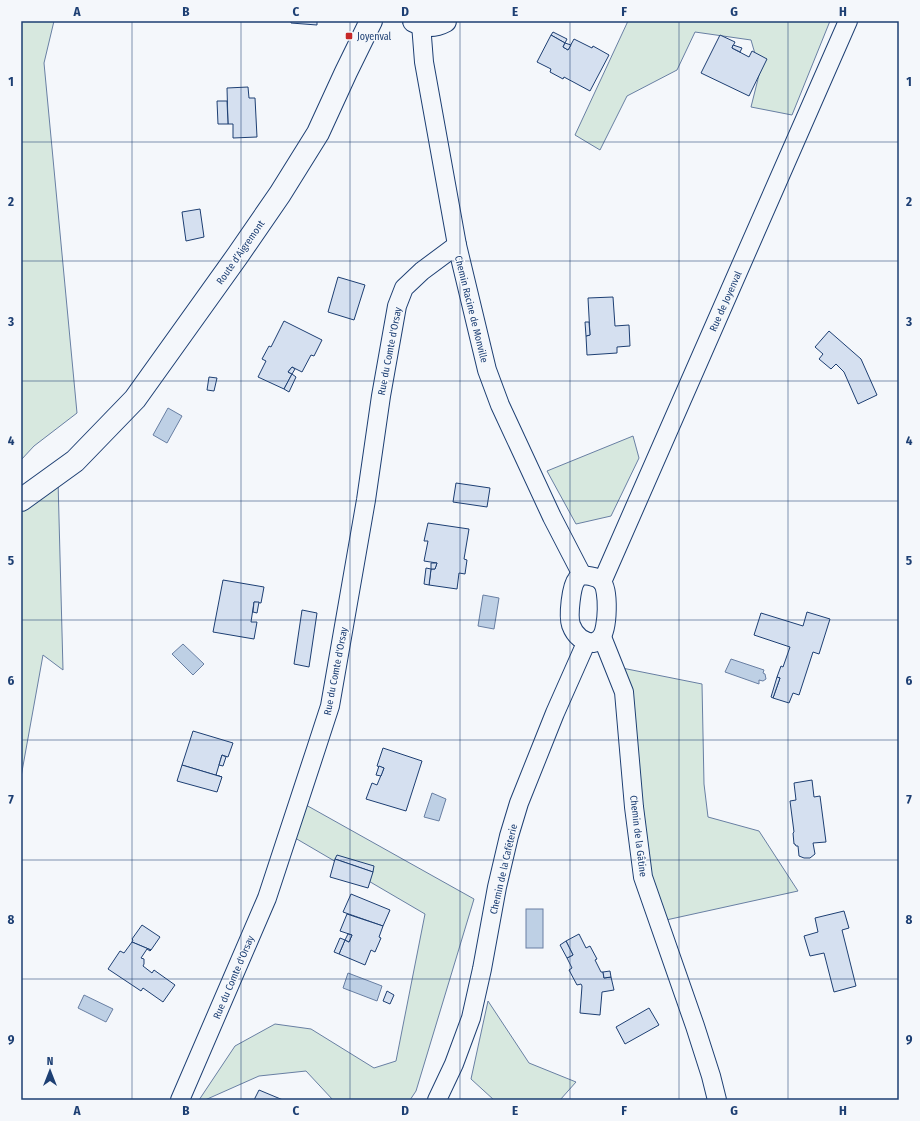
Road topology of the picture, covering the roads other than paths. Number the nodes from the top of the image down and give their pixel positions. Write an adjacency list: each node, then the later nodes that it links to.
1 (371, 21): 6 (street, Route d’Aigremont)
2 (445, 21): 4 (street)
3 (848, 21): 8 (street, Rue de Joyenval)
4 (417, 23): 5 (street, Chemin Racine de Monville)
5 (457, 244): 7 (street, Chemin Racine de Monville); 10 (street, Rue du Comte d'Orsay)
6 (21, 500)
7 (582, 575): 8 (street); 9 (street)
8 (602, 582): 9 (street)
9 (594, 640): 11 (street, Chemin de la Caféterie); 12 (street, Chemin de la Gâtine)
10 (180, 1100)
11 (437, 1100)
12 (717, 1100)

